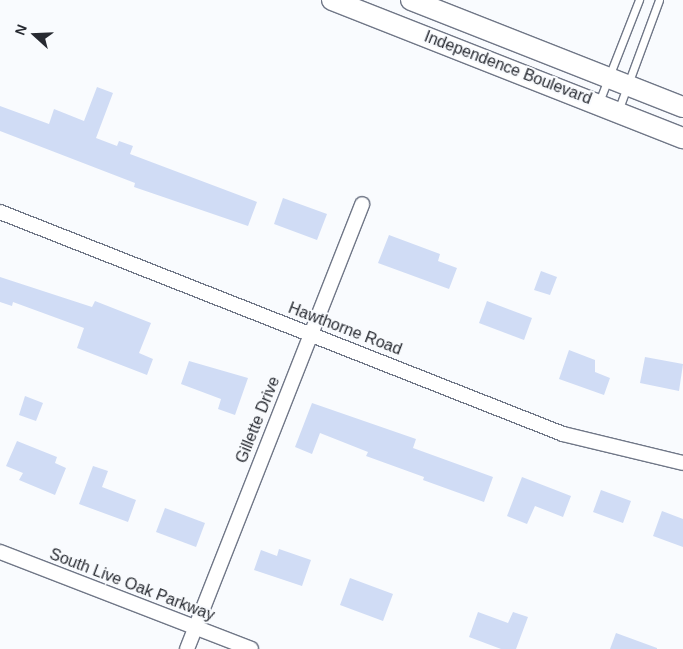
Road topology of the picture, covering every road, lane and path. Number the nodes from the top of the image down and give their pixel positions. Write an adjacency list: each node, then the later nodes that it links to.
1 (332, 0): 7 (main road, Independence Boulevard)
2 (411, 0): 5 (main road, Independence Boulevard)
3 (638, 0): 5 (lane)
4 (659, 0): 6 (lane)
5 (608, 78): 6 (main road, Independence Boulevard); 7 (lane)
6 (628, 85): 8 (main road, Independence Boulevard); 9 (lane)
7 (599, 103): 9 (main road, Independence Boulevard)
8 (683, 107)
9 (618, 111): 10 (main road, Independence Boulevard)
10 (683, 138)
11 (362, 204): 13 (street, Gillette Drive)
12 (0, 212): 13 (street, Hawthorne Road)
13 (311, 334): 14 (street, Hawthorne Road); 16 (street, Gillette Drive)
14 (683, 463)
15 (0, 552): 16 (street, South Live Oak Parkway)
16 (195, 628): 17 (street, Gillette Drive); 18 (street, South Live Oak Parkway)
17 (187, 649)
18 (251, 649)

